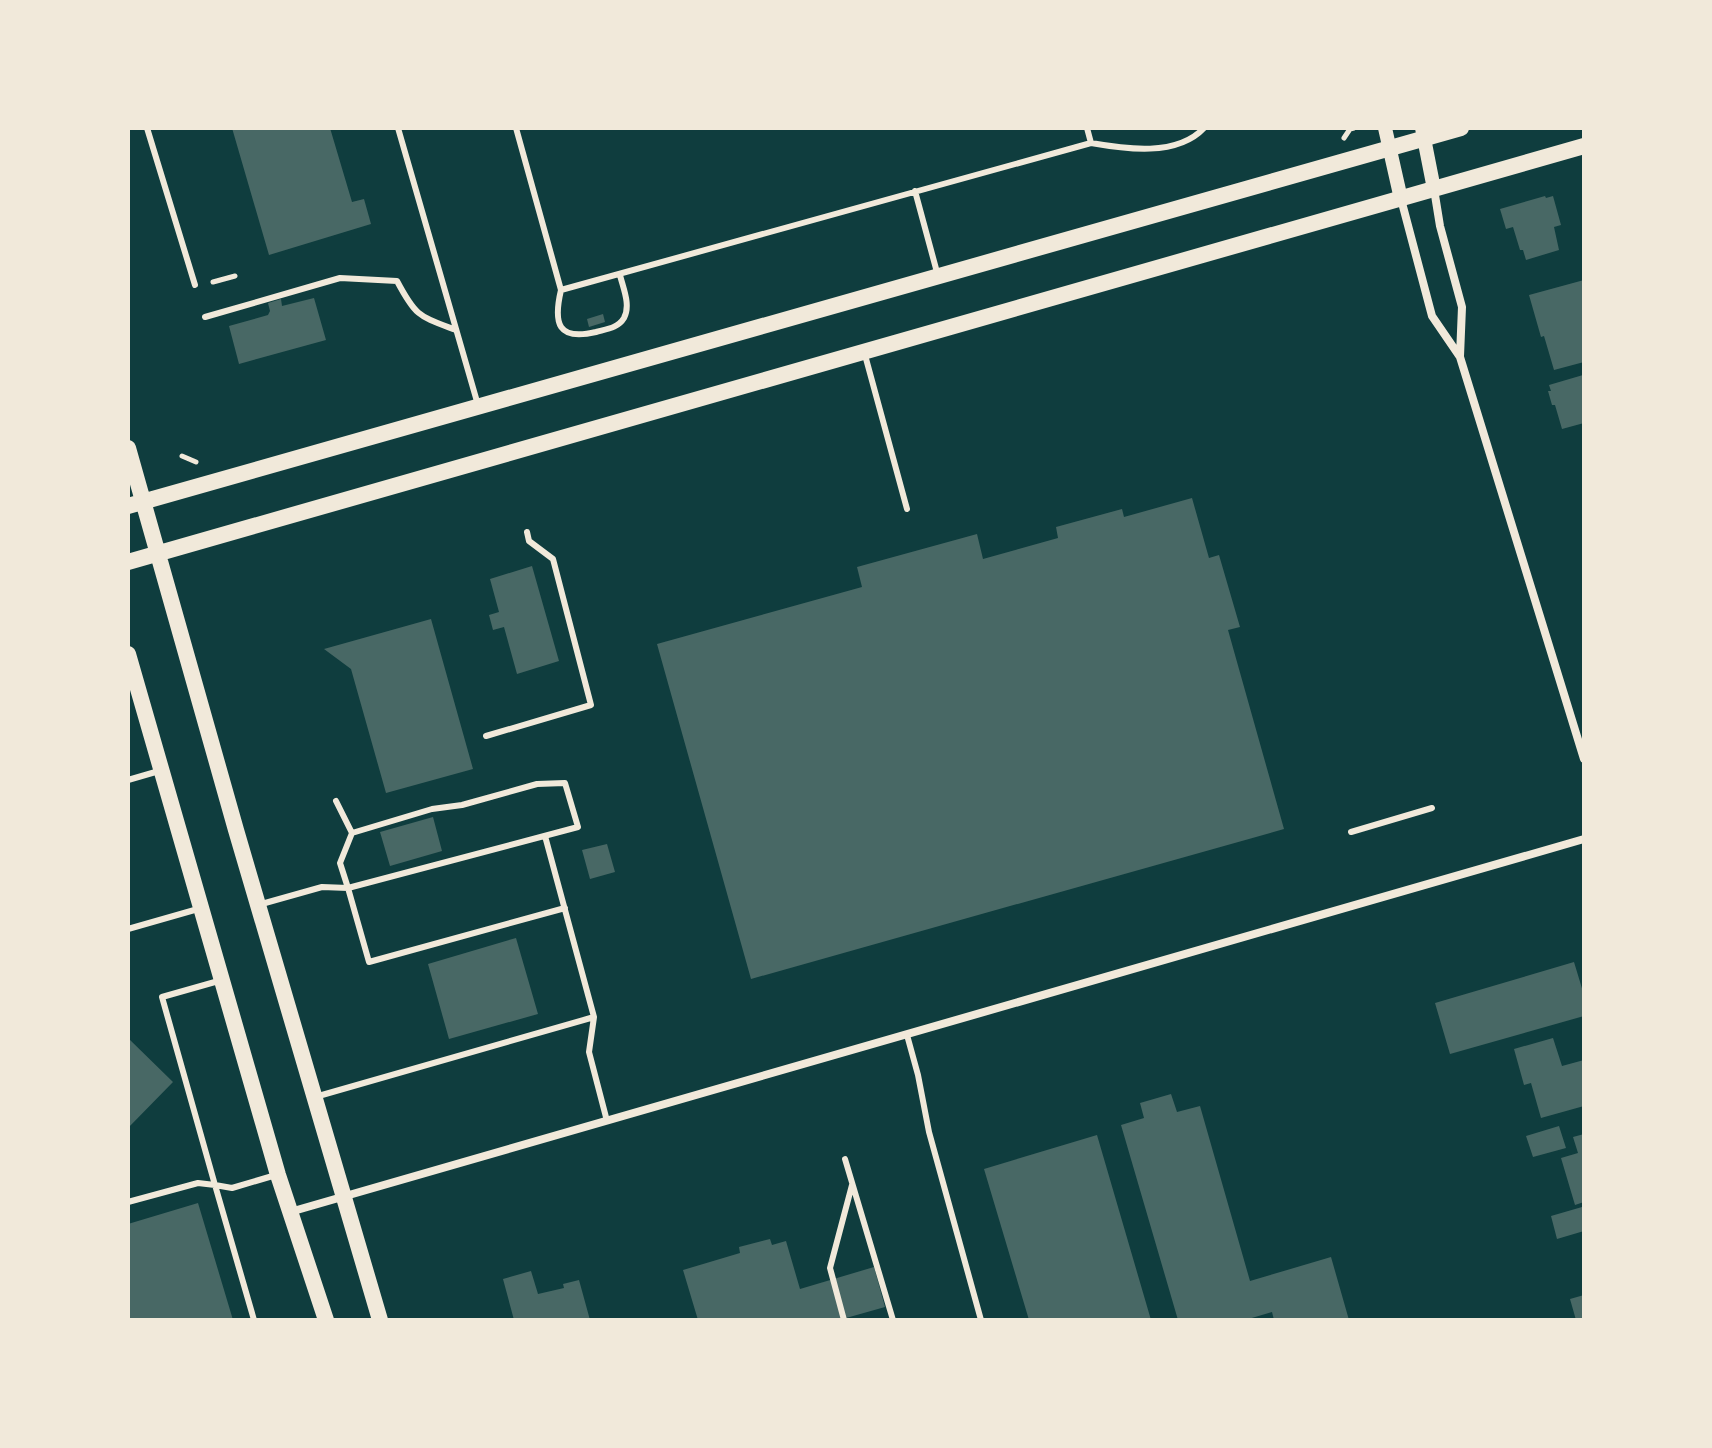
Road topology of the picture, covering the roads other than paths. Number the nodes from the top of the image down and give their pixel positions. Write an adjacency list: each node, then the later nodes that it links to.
1 (147, 128): 17 (lane)
2 (398, 128): 20 (lane)
3 (516, 128): 18 (lane)
4 (1087, 128): 9 (lane)
5 (1204, 128): 9 (lane)
6 (1385, 128): 11 (street)
7 (1461, 128): 8 (main road)
8 (1423, 133): 11 (main road); 12 (street)
9 (1091, 143): 13 (lane)
10 (1584, 146): 12 (main road)
11 (1390, 149): 14 (street); 16 (main road)
12 (1434, 189): 14 (main road); 22 (street)
13 (915, 191): 15 (lane); 16 (lane)
14 (1401, 199): 21 (main road); 22 (street)
15 (620, 275): 18 (lane); 18 (lane)
16 (938, 276): 23 (main road)
17 (195, 285)
18 (561, 290)
19 (205, 317): 20 (lane)
20 (456, 330): 23 (lane)
21 (864, 351): 26 (lane); 28 (main road)
22 (1460, 357): 32 (street)
23 (478, 407): 25 (main road)
24 (128, 448): 25 (main road)
25 (136, 504): 28 (main road)
26 (907, 509)
27 (527, 532): 31 (lane)
28 (158, 554): 29 (main road); 42 (main road)
29 (128, 562)
30 (128, 654): 33 (main road)
31 (486, 736)
32 (1584, 759)
33 (161, 770): 34 (lane); 43 (main road)
34 (128, 780)
35 (336, 801): 38 (lane)
36 (1432, 808): 37 (lane)
37 (1351, 832)
38 (352, 833): 39 (lane); 41 (lane)
39 (545, 836): 41 (lane); 44 (lane)
40 (1584, 839): 48 (street)
41 (348, 888): 42 (lane); 44 (lane)
42 (258, 905): 49 (main road)
43 (202, 908): 45 (lane); 46 (main road)
44 (565, 908): 47 (lane)
45 (128, 929)
46 (222, 980): 52 (main road); 54 (lane)
47 (594, 1017): 49 (lane); 50 (lane)
48 (907, 1035): 50 (street); 63 (lane)
49 (315, 1097): 55 (main road)
50 (607, 1121): 55 (street)
51 (845, 1159): 53 (lane)
52 (278, 1175): 54 (lane); 57 (main road)
53 (853, 1184): 61 (lane); 62 (lane)
54 (215, 1185): 56 (lane); 58 (lane)
55 (343, 1196): 57 (street); 60 (main road)
56 (128, 1202)
57 (290, 1212): 59 (main road)
58 (254, 1320)
59 (326, 1320)
60 (380, 1320)
61 (844, 1320)
62 (893, 1320)
63 (981, 1320)

